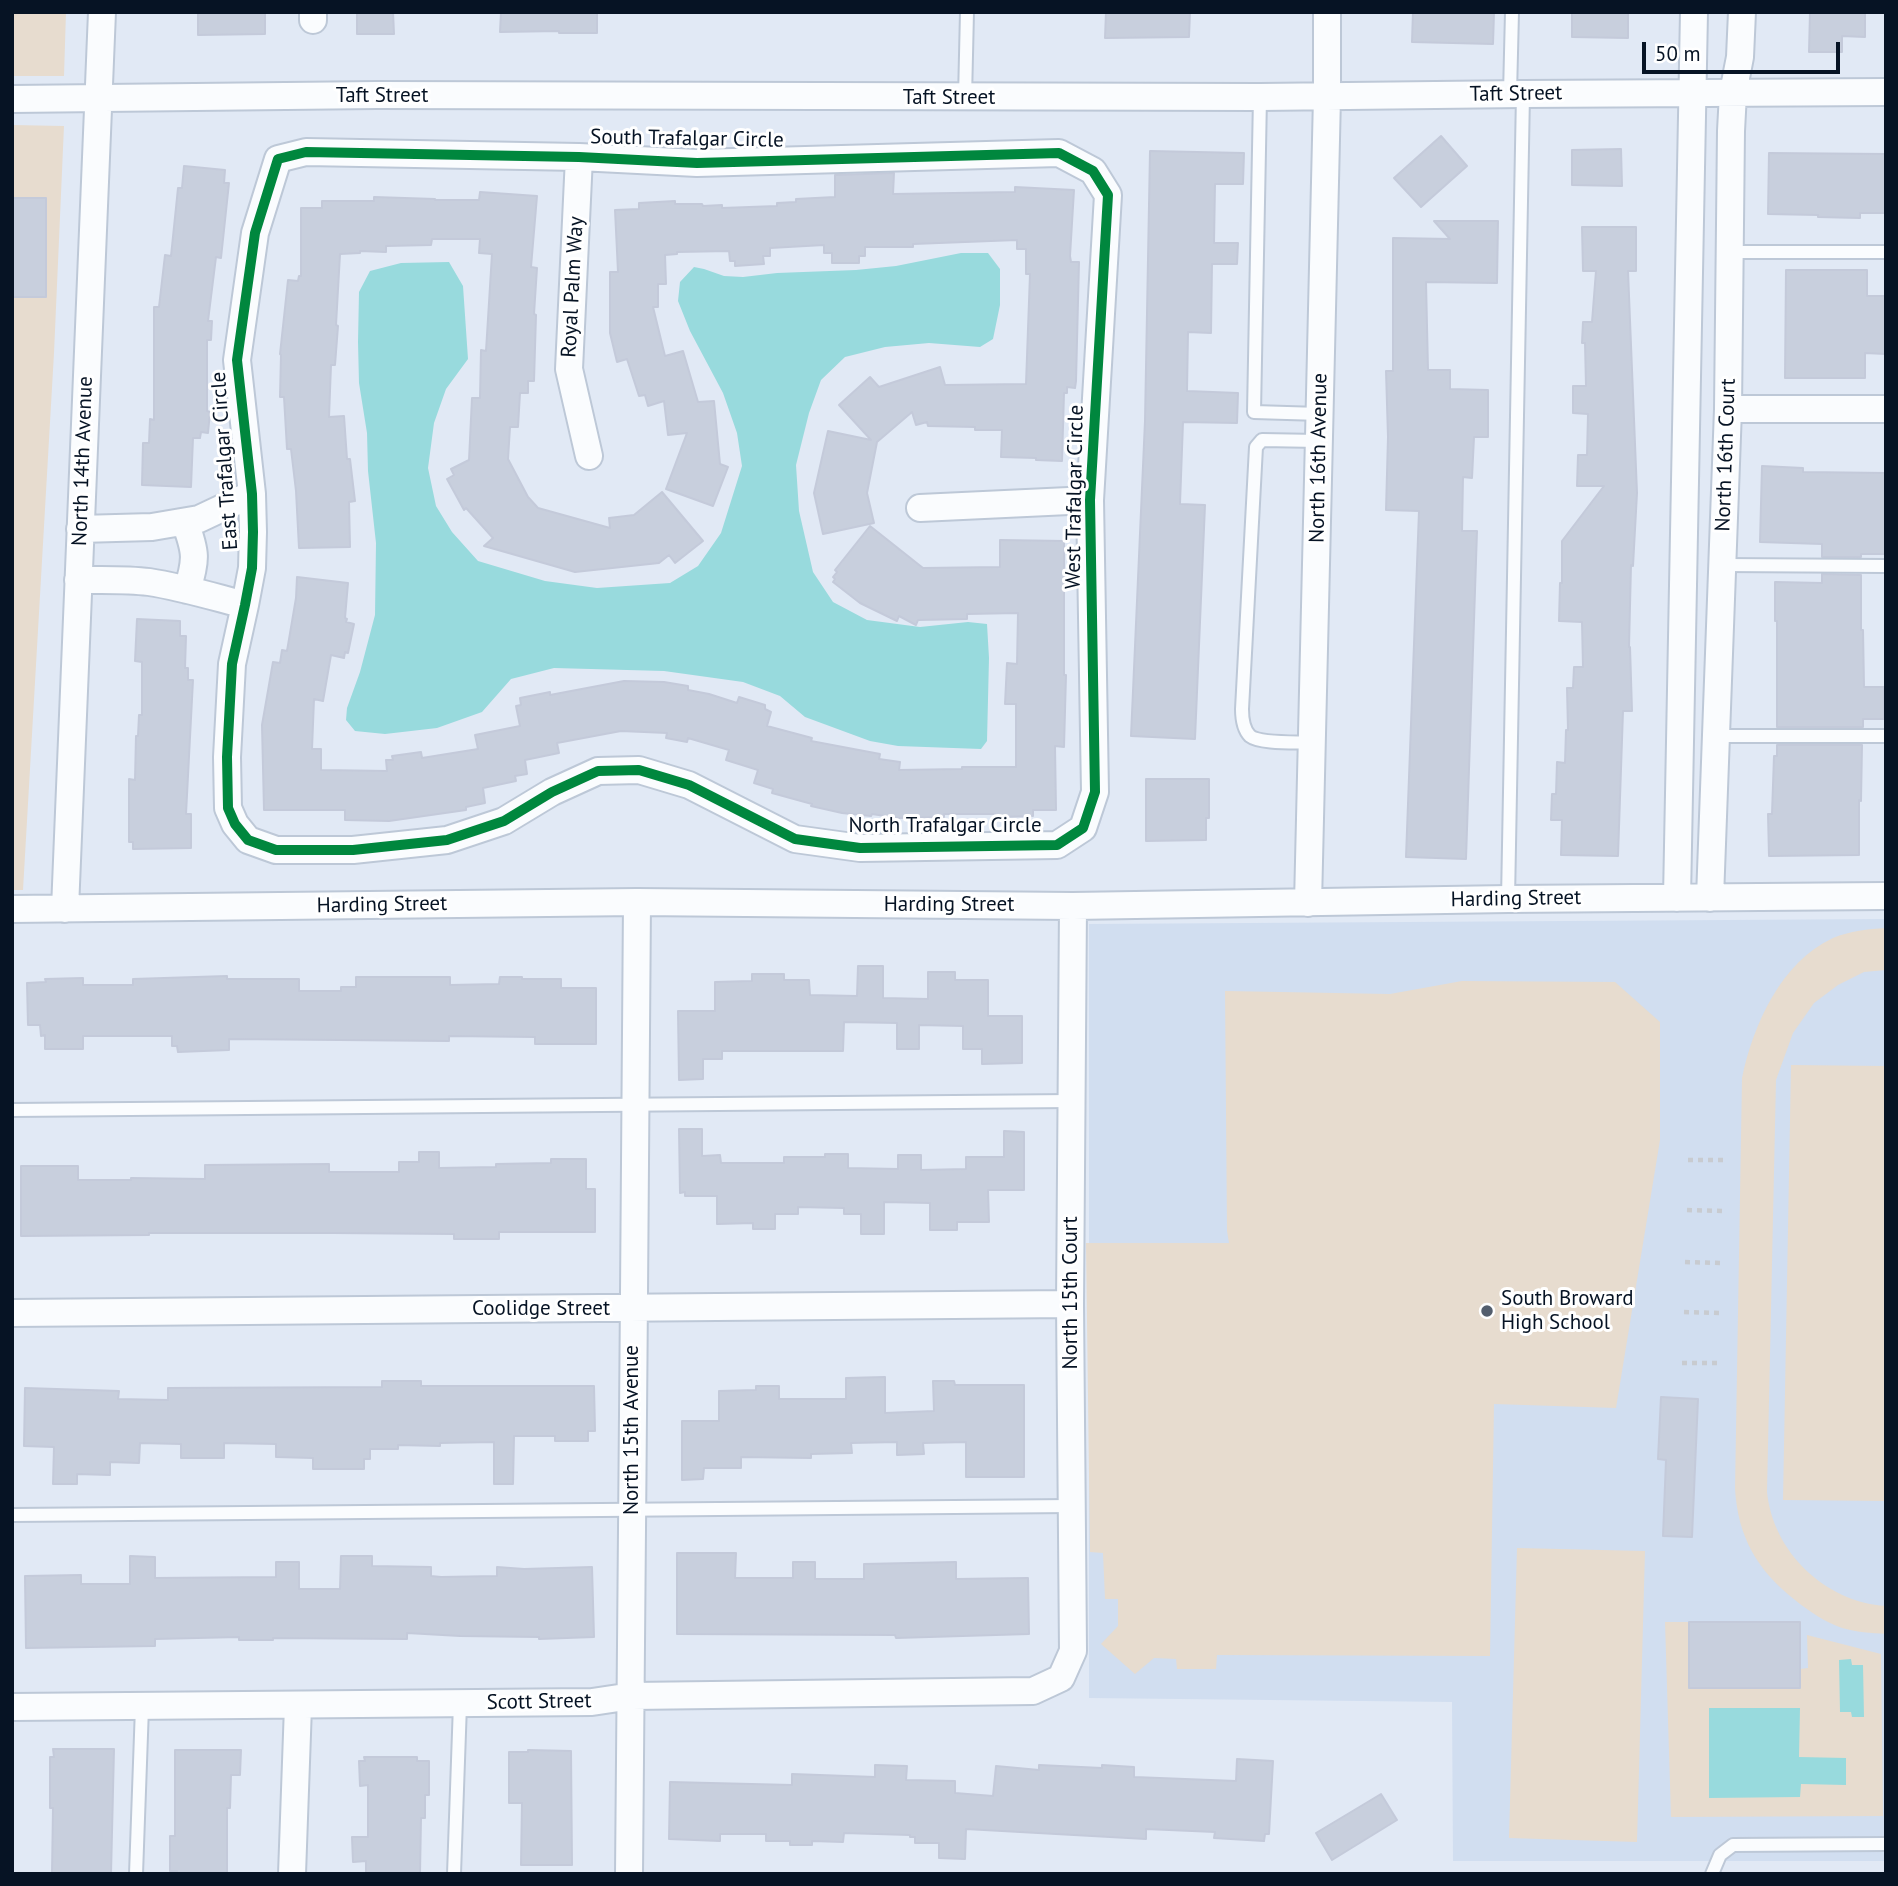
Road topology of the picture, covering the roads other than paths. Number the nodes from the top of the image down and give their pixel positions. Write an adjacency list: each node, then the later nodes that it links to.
1 (102, 12): 13 (street, North 14th Avenue)
2 (967, 12): 14 (lane)
3 (1327, 12): 12 (street, North 16th Avenue)
4 (1512, 12): 10 (lane)
5 (1694, 12): 8 (street, North 16th Court)
6 (1742, 12): 9 (street, North 16th Court)
7 (1886, 92): 9 (street, Taft Street)
8 (1692, 93): 9 (street, Taft Street); 10 (street, Taft Street); 42 (street, North 16th Court)
9 (1733, 93): 19 (street, North 16th Court)
10 (1516, 94): 12 (street, Taft Street); 44 (lane)
11 (1261, 97): 12 (street, Taft Street); 14 (street, Taft Street); 23 (lane)
12 (1327, 97): 23 (street, North 16th Avenue)
13 (98, 98): 14 (street, Taft Street); 15 (street, Taft Street); 30 (street, North 14th Avenue)
14 (965, 98)
15 (12, 99)
16 (579, 157): 17 (street, South Trafalgar Circle); 18 (street, South Trafalgar Circle); 25 (street, Royal Palm Way)
17 (278, 159): 26 (street, East Trafalgar Circle)
18 (1093, 170): 27 (street, West Trafalgar Circle)
19 (1730, 252): 20 (lane); 21 (street, North 16th Court)
20 (1886, 252)
21 (1728, 409): 22 (street); 31 (street, North 16th Court)
22 (1886, 409)
23 (1320, 414): 24 (street, North 16th Avenue)
24 (1319, 441): 38 (street, North 16th Avenue); 38 (lane)
25 (589, 456)
26 (252, 494): 29 (street, East Trafalgar Circle); 35 (street, East Trafalgar Circle)
27 (1090, 500): 28 (street); 39 (street, West Trafalgar Circle)
28 (920, 508)
29 (185, 522): 30 (street, East Trafalgar Circle); 34 (street)
30 (80, 529): 33 (street, North 14th Avenue)
31 (1722, 565): 32 (lane); 36 (street, North 16th Court)
32 (1886, 566)
33 (78, 580): 34 (street); 49 (street, North 14th Avenue)
34 (187, 590): 35 (street)
35 (245, 606): 40 (street, East Trafalgar Circle)
36 (1716, 736): 37 (lane); 43 (street, North 16th Court)
37 (1886, 736)
38 (1312, 743): 46 (street, North 16th Avenue)
39 (1083, 828): 40 (street, North Trafalgar Circle)
40 (248, 840)
41 (1886, 896): 43 (street, Harding Street)
42 (1676, 898): 43 (street, Harding Street); 44 (street, Harding Street)
43 (1710, 898)
44 (1508, 899): 46 (street, Harding Street)
45 (637, 902): 47 (street, Harding Street); 49 (street, Harding Street); 51 (street, North 15th Avenue)
46 (1308, 903): 47 (street, Harding Street)
47 (1073, 906): 50 (street, North 15th Court)
48 (12, 909): 49 (street, Harding Street)
49 (65, 909)
50 (1072, 1101): 51 (lane); 53 (street, North 15th Court)
51 (635, 1105): 52 (lane); 54 (street, North 15th Avenue)
52 (12, 1110)
53 (1070, 1304): 54 (street, Coolidge Street); 56 (street, North 15th Court)
54 (633, 1309): 55 (street, Coolidge Street); 57 (street, North 15th Avenue)
55 (12, 1312)
56 (1072, 1506): 57 (lane); 59 (street, North 15th Court)
57 (632, 1510): 58 (lane); 60 (street, North 15th Avenue)
58 (12, 1515)
59 (1062, 1678): 60 (street, Scott Street)
60 (632, 1696): 61 (street, Scott Street); 69 (street, North 15th Avenue)
61 (460, 1703): 62 (street, Scott Street); 68 (lane)
62 (298, 1706): 64 (street, Scott Street); 67 (street)
63 (12, 1707): 64 (street, Scott Street)
64 (142, 1707): 66 (lane)
65 (1886, 1844): 70 (lane)
66 (136, 1874)
67 (292, 1874)
68 (454, 1874)
69 (629, 1874)
70 (1712, 1874)

